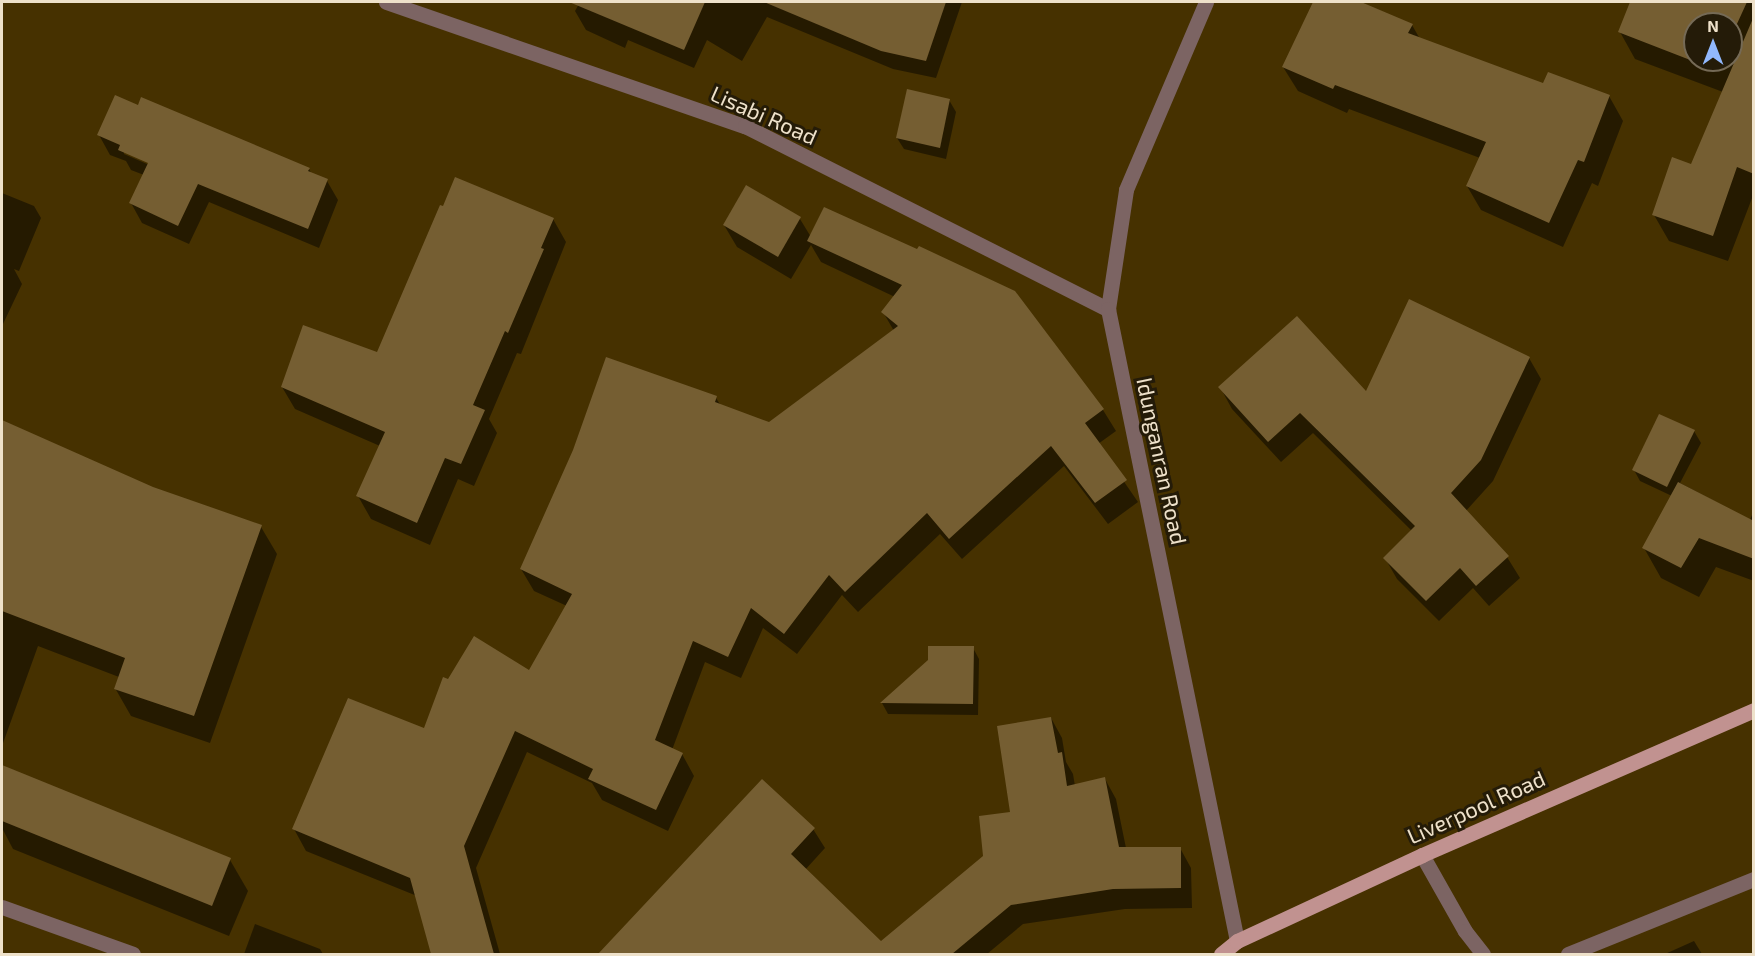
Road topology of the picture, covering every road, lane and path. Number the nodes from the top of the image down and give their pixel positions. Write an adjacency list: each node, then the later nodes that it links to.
1 (386, 2): 3 (street, Lisabi Road)
2 (1206, 2): 3 (street, Idunganran Road)
3 (1108, 309): 8 (street, Idunganran Road)
4 (1754, 710): 5 (main road, Liverpool Road)
5 (1422, 855): 8 (main road, Liverpool Road); 11 (street)
6 (1754, 879): 12 (street)
7 (2, 908): 9 (street)
8 (1237, 941): 10 (main road, Liverpool Road)
9 (133, 954)
10 (1221, 954)
11 (1483, 954)
12 (1568, 954)

